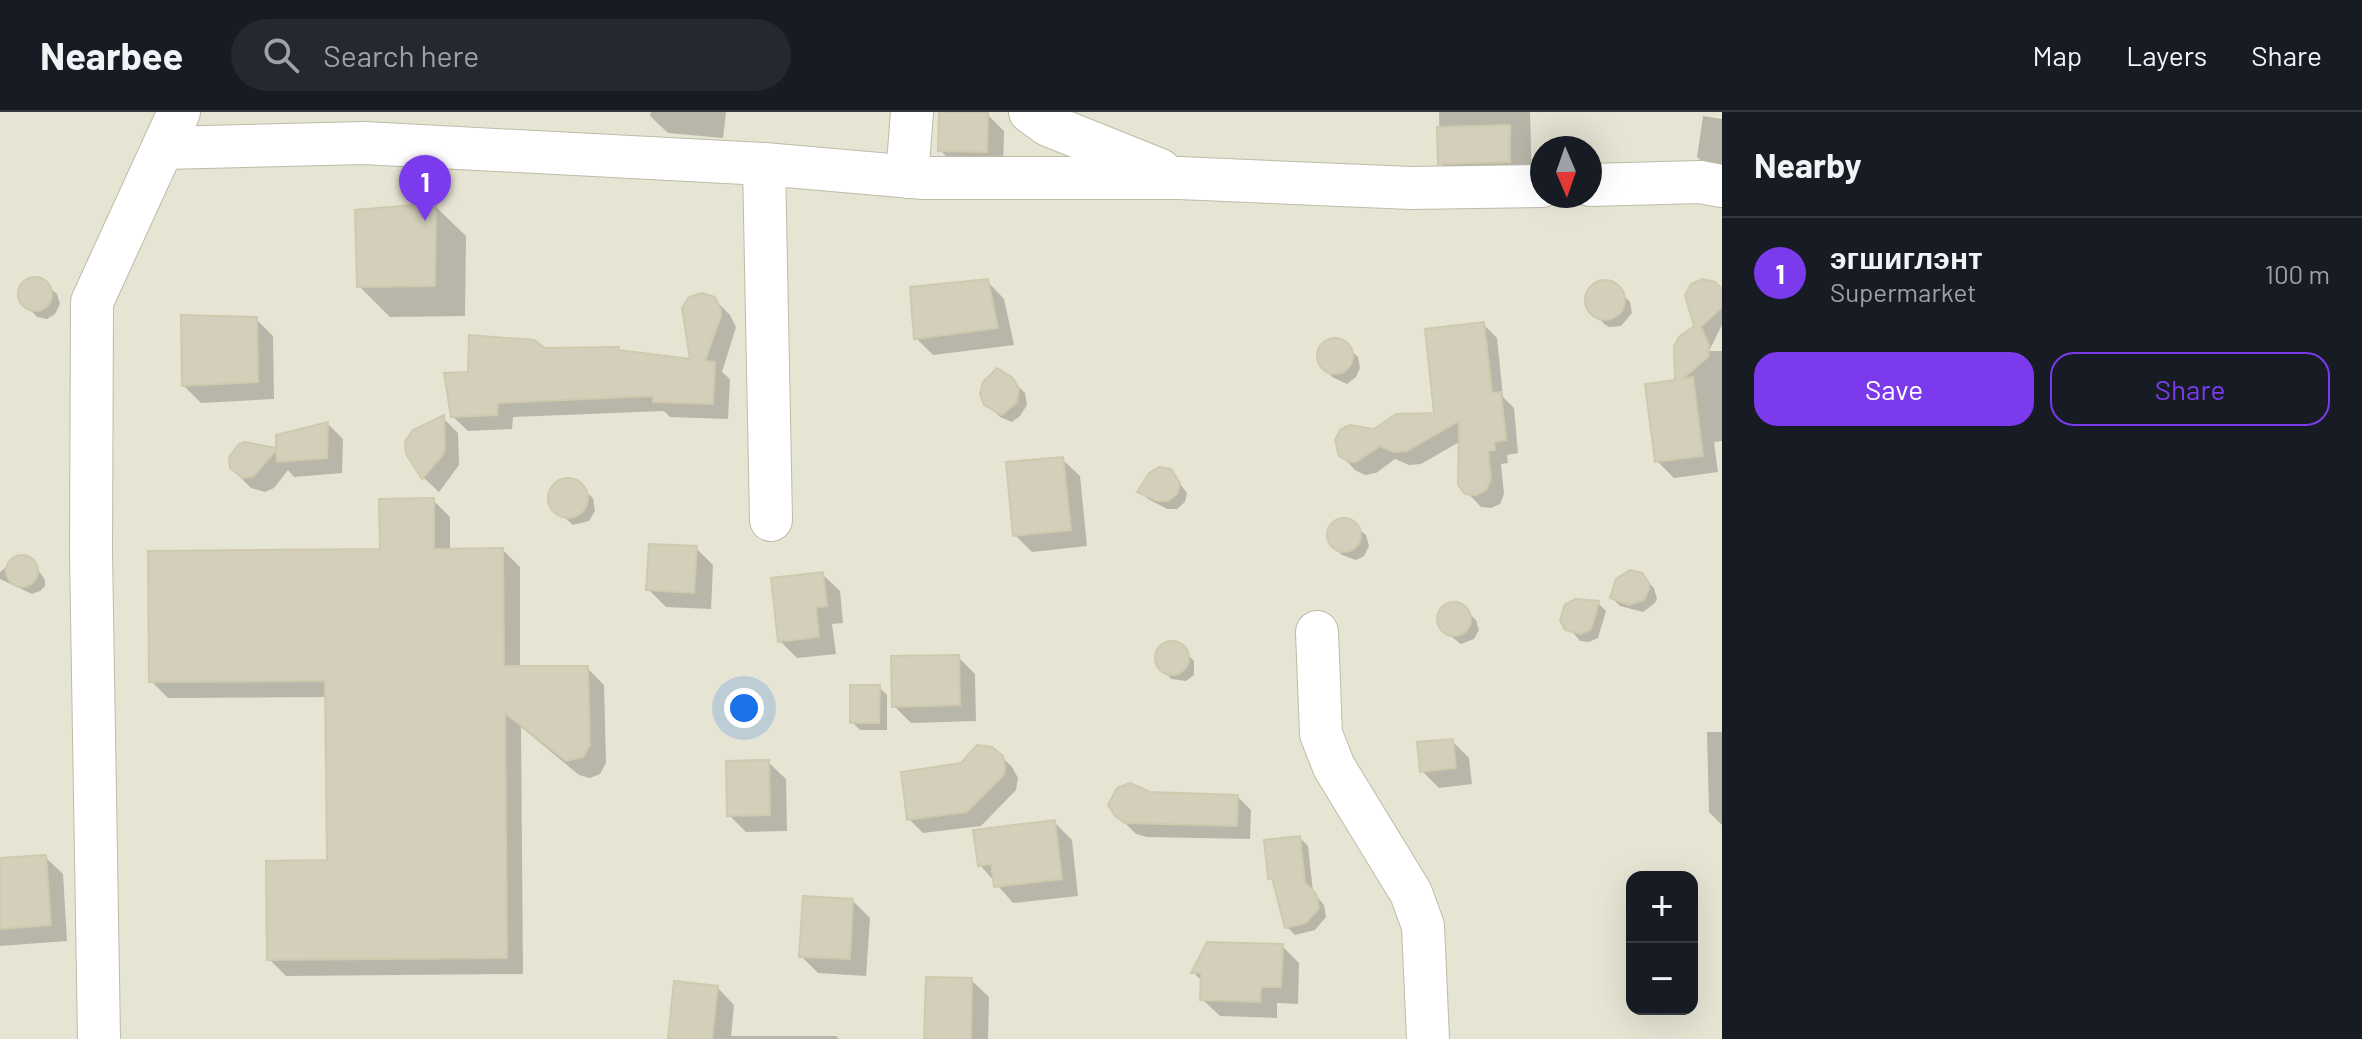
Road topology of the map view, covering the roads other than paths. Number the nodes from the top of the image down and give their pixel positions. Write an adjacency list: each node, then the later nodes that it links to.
1 (912, 112): 5 (street)
2 (1030, 112): 6 (street)
3 (171, 130): 4 (street); 12 (street)
4 (764, 164): 5 (street); 10 (street)
5 (907, 177): 6 (street)
6 (1179, 178): 8 (street)
7 (1602, 185): 9 (street)
8 (1530, 186)
9 (1722, 186)
10 (771, 520)
11 (1317, 632): 13 (street)
12 (99, 1039)
13 (1428, 1039)

